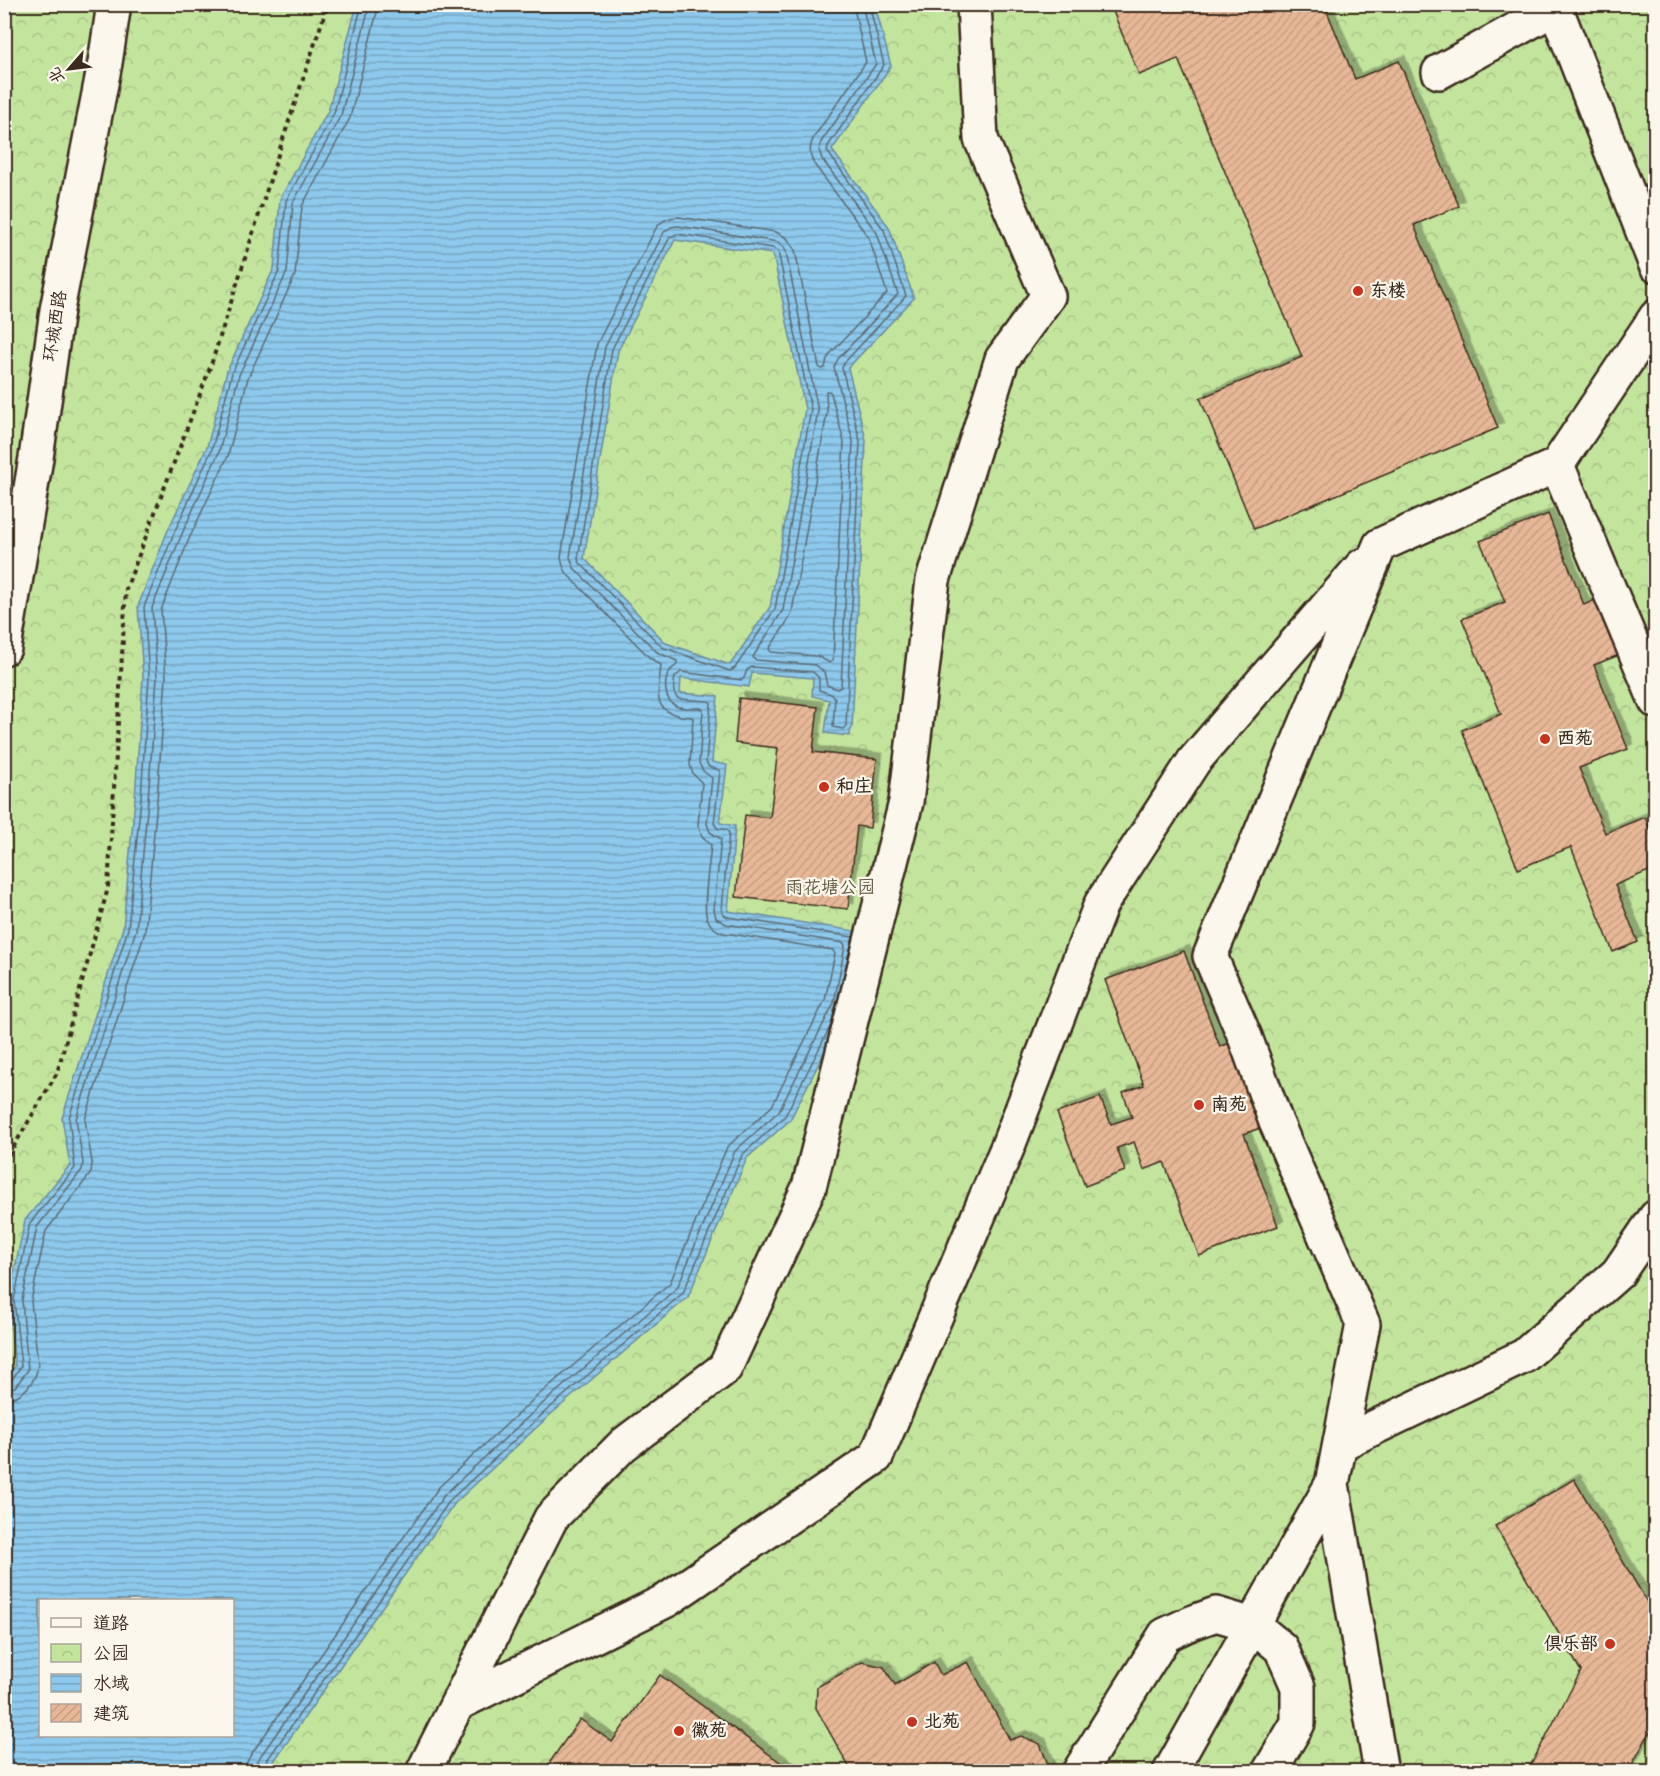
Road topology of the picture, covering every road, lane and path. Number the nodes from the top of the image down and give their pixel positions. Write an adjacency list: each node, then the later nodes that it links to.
1 (114, 4): 10 (street, 环城西路)
2 (328, 4): 12 (path)
3 (974, 4): 17 (street)
4 (1555, 6): 5 (street); 6 (street)
5 (1439, 72)
6 (1656, 265)
7 (1656, 317): 8 (street)
8 (1557, 465): 9 (street); 11 (street)
9 (1380, 545): 14 (street); 17 (street)
10 (4, 648)
11 (1656, 701)
12 (4, 1163)
13 (1656, 1217): 14 (street)
14 (1340, 1444): 15 (street)
15 (1332, 1484): 16 (street); 22 (street)
16 (1253, 1625): 19 (street); 20 (street); 21 (street)
17 (459, 1703): 18 (street)
18 (423, 1772)
19 (1079, 1772)
20 (1170, 1772)
21 (1269, 1772)
22 (1381, 1772)

